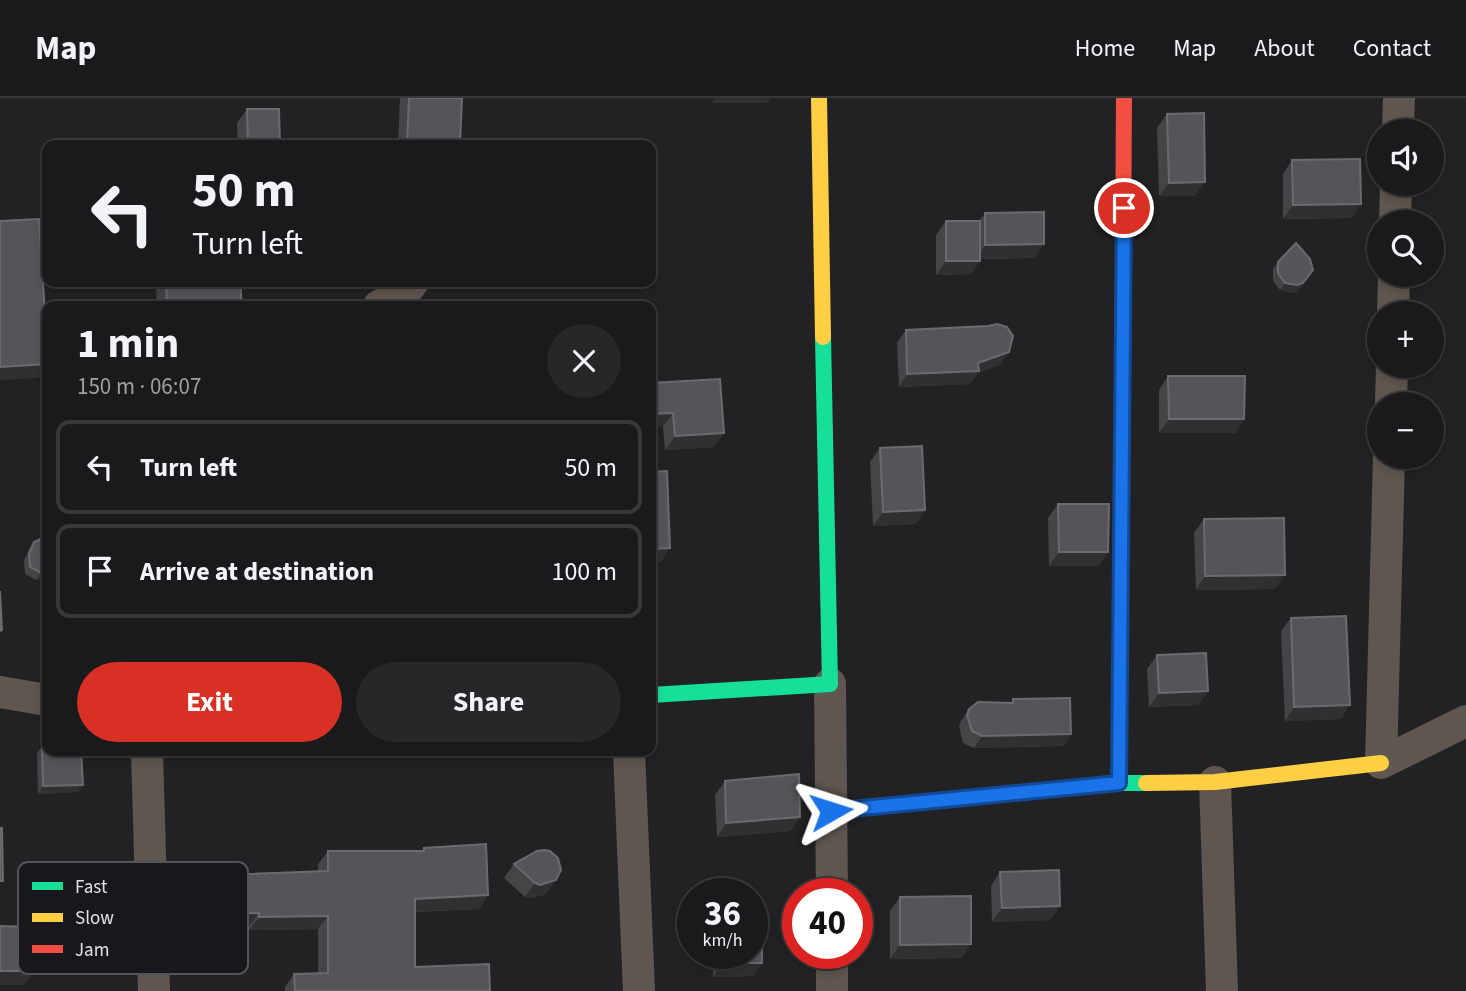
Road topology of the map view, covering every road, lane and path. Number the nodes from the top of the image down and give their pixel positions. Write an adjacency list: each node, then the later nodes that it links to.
1 (820, 98): 8 (street)
2 (1124, 98): 17 (street)
3 (1399, 98): 4 (street)
4 (1398, 119)
5 (409, 287): 6 (street)
6 (388, 301)
7 (1389, 469): 15 (street)
8 (830, 684): 10 (street); 18 (street)
9 (0, 692): 11 (street)
10 (656, 695)
11 (42, 698)
12 (1466, 721): 15 (street)
13 (147, 756): 19 (street)
14 (629, 756): 22 (street)
15 (1381, 763): 16 (street)
16 (1214, 782): 17 (street); 24 (street)
17 (1119, 783): 18 (street)
18 (831, 811): 20 (street)
19 (150, 862)
20 (832, 878)
21 (832, 969): 23 (street)
22 (639, 991)
23 (832, 991)
24 (1222, 991)

